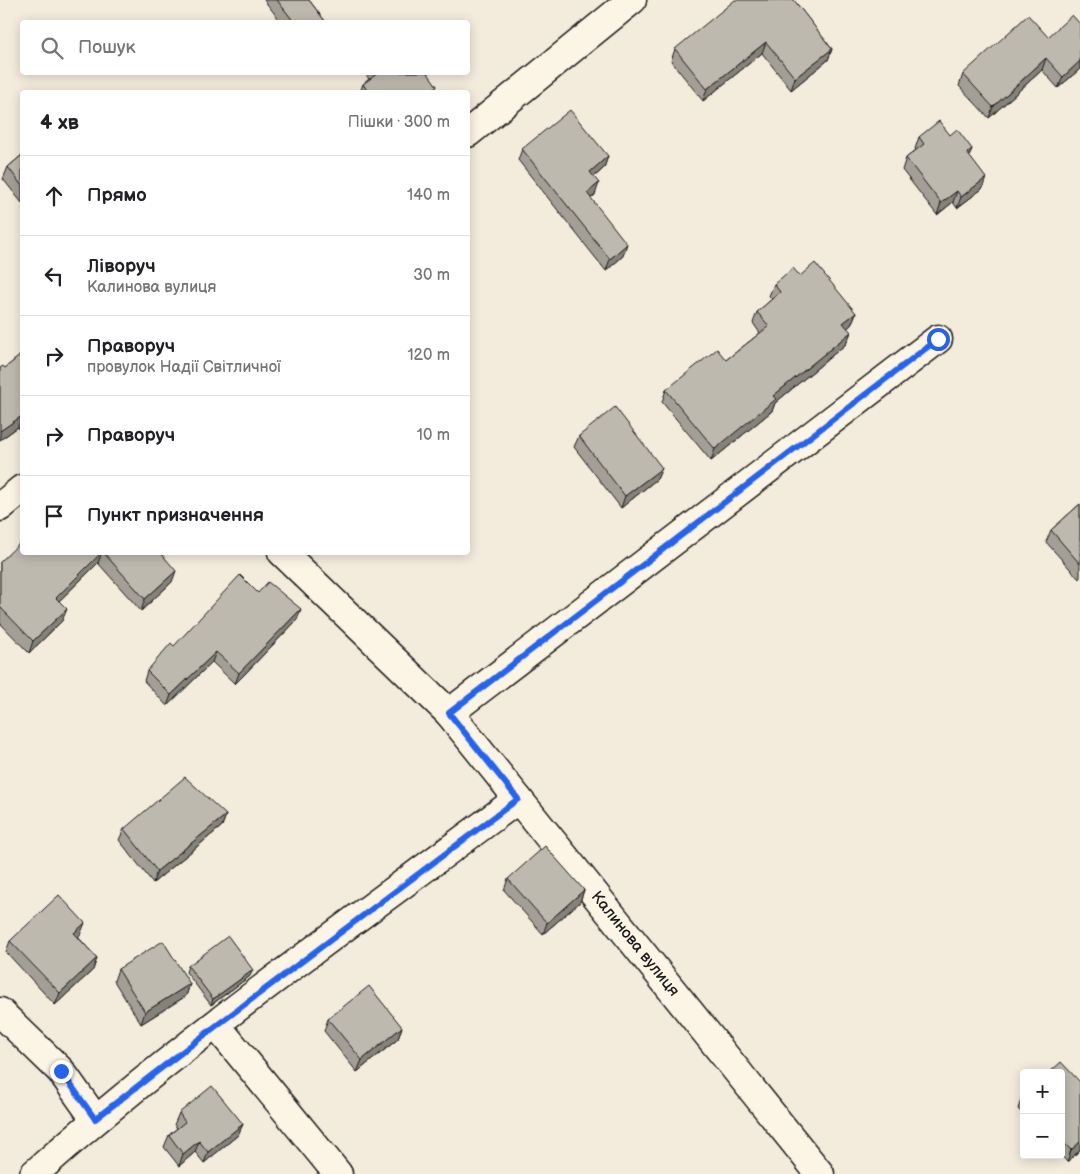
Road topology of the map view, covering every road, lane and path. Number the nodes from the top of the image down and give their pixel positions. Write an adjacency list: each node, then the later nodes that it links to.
1 (632, 0): 2 (street)
2 (470, 131)
3 (938, 339): 7 (street)
4 (20, 491): 5 (street)
5 (0, 506)
6 (285, 555): 7 (street, Калинова вулиця)
7 (449, 713): 8 (street, Калинова вулиця)
8 (518, 799): 10 (street); 14 (street, Калинова вулиця)
9 (0, 1012): 11 (street)
10 (216, 1026): 11 (street); 13 (street)
11 (95, 1119): 12 (street)
12 (34, 1174)
13 (338, 1174)
14 (820, 1174)

